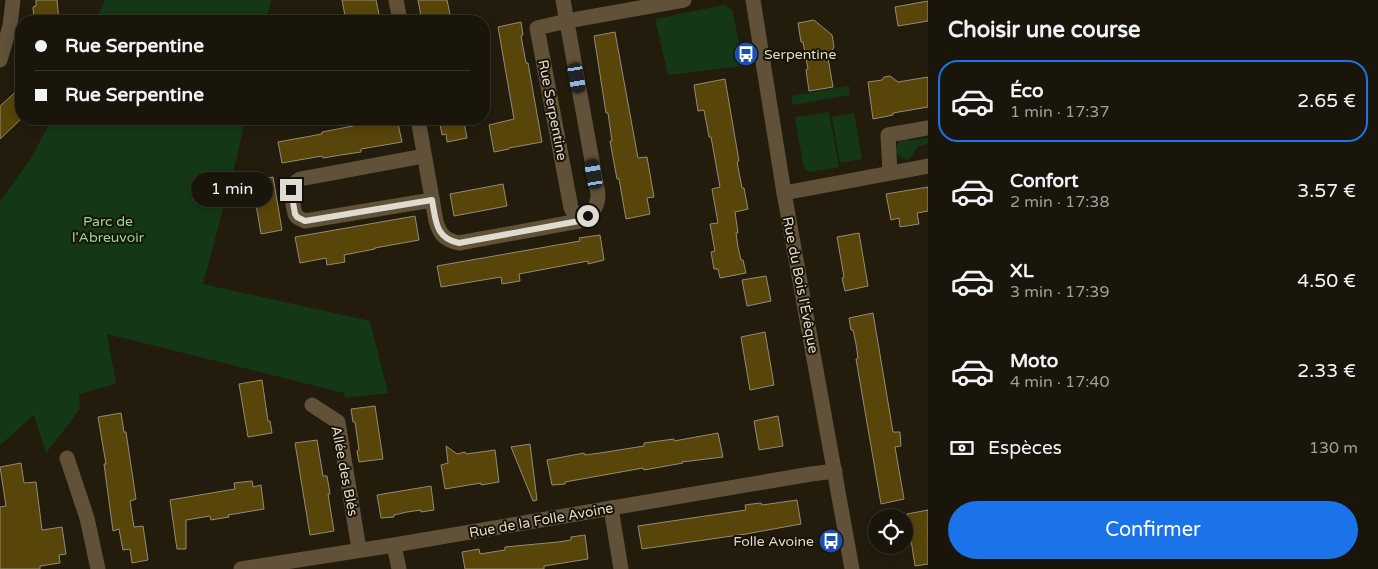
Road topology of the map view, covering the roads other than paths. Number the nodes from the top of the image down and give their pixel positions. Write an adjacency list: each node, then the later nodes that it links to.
1 (13, 0): 8 (street)
2 (396, 0): 6 (street)
3 (564, 0): 7 (street, Rue Serpentine)
4 (684, 0): 7 (street, Rue Serpentine)
5 (753, 0): 14 (street, Rue du Bois l'Évêque)
6 (399, 15)
7 (567, 21): 16 (street, Rue Serpentine); 16 (street, Rue Serpentine)
8 (0, 60)
9 (419, 125): 11 (street)
10 (928, 128): 13 (street)
11 (424, 156): 15 (street); 15 (street)
12 (928, 166): 13 (street)
13 (890, 173): 14 (street)
14 (784, 193): 19 (street, Rue du Bois l'Évêque)
15 (432, 200): 16 (street)
16 (579, 221)
17 (312, 405): 22 (street, Allée des Blés)
18 (67, 458): 23 (street)
19 (835, 471): 20 (street, Rue de la Folle Avoine); 27 (street, Rue du Bois l'Évêque)
20 (611, 508): 21 (street, Rue de la Folle Avoine); 26 (street)
21 (394, 545): 22 (street, Rue de la Folle Avoine); 25 (street)
22 (360, 550): 24 (street, Rue de la Folle Avoine)
23 (98, 569)
24 (245, 569)
25 (399, 569)
26 (621, 569)
27 (852, 569)

